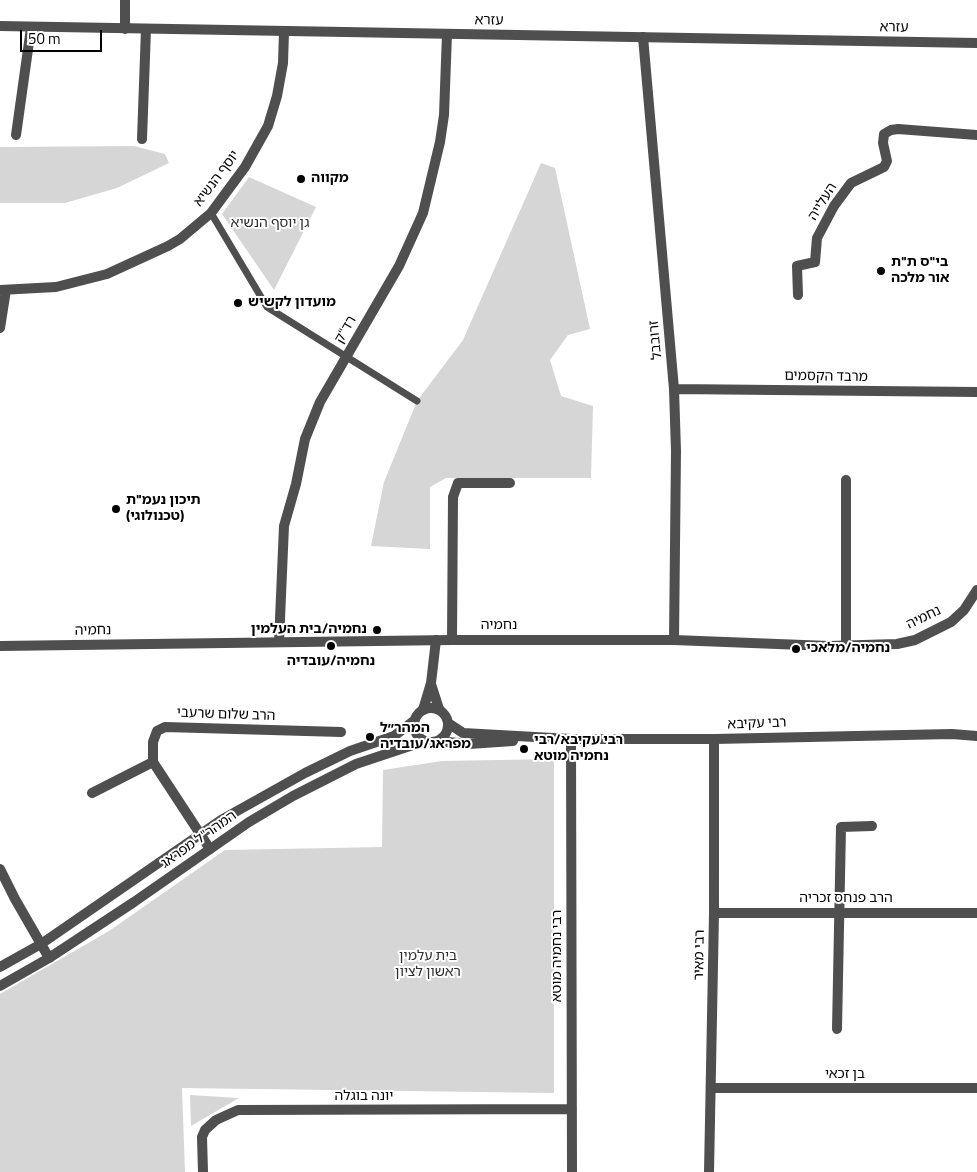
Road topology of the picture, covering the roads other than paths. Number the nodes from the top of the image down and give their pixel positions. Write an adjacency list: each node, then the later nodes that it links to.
1 (125, 0): 4 (street)
2 (0, 26): 3 (street, עזרא)
3 (31, 28): 4 (street, עזרא); 10 (street)
4 (125, 29): 5 (street, עזרא)
5 (146, 29): 6 (street, עזרא); 12 (street)
6 (284, 32): 7 (street, עזרא); 13 (street, יוסף הנשיא)
7 (447, 34): 8 (street, עזרא); 17 (street, רד"ק)
8 (644, 37): 9 (street, עזרא); 18 (street, זרובבל)
9 (977, 43)
10 (16, 134)
11 (977, 135): 15 (street, העלייה)
12 (142, 139)
13 (211, 213): 14 (street, יוסף הנשיא); 17 (street)
14 (3, 290): 16 (street)
15 (798, 295)
16 (0, 328)
17 (347, 356): 20 (street); 27 (street, רד"ק)
18 (674, 389): 19 (street, מרבד הקסמים); 26 (street, זרובבל)
19 (977, 392)
20 (417, 401)
21 (846, 480): 29 (street)
22 (510, 483): 25 (street)
23 (977, 590): 29 (street, נחמיה)
24 (436, 640): 25 (street, נחמיה); 27 (street, נחמיה); 30 (street)
25 (452, 640): 26 (street, נחמיה)
26 (674, 640): 29 (street, נחמיה)
27 (279, 642): 28 (street, נחמיה)
28 (0, 646)
29 (846, 646)
30 (431, 683): 31 (street); 32 (street)
31 (439, 709): 32 (street); 34 (street)
32 (423, 710): 33 (street)
33 (415, 720): 42 (street); 47 (street, המהר"ל מפראג)
34 (448, 722): 39 (street); 43 (street)
35 (977, 730): 37 (street, רבי עקיבא)
36 (341, 732): 44 (street, הרב שלום שרעבי)
37 (962, 734): 38 (street, רבי עקיבא); 41 (street, רבי עקיבא)
38 (977, 736)
39 (554, 738): 40 (street, רבי עקיבא); 43 (street)
40 (571, 739): 41 (street, רבי עקיבא); 60 (street, רבי נחמיה מוטא)
41 (714, 739): 51 (street, רבי מאיר)
42 (425, 741): 43 (street); 48 (street, המהר"ל מפראג)
43 (437, 741)
44 (153, 762): 45 (street); 47 (street)
45 (92, 793)
46 (872, 826): 50 (street)
47 (200, 834): 48 (street); 53 (street, המהר"ל מפראג)
48 (210, 849): 54 (street, המהר"ל מפראג)
49 (0, 869): 53 (street)
50 (840, 912): 51 (street, הרב פנחס זכריה); 52 (street, הרב פנחס זכריה); 57 (street)
51 (714, 913): 58 (street, רבי מאיר)
52 (977, 913)
53 (41, 944): 54 (street); 55 (street, המהר"ל מפראג)
54 (49, 958): 56 (street, המהר"ל מפראג)
55 (0, 967)
56 (0, 986)
57 (837, 1029)
58 (712, 1088): 59 (street, בן זכאי); 63 (street, רבי מאיר)
59 (977, 1088)
60 (572, 1109): 61 (street, יונה בוגלה); 62 (street, רבי נחמיה מוטא)
61 (203, 1172)
62 (572, 1172)
63 (709, 1172)

